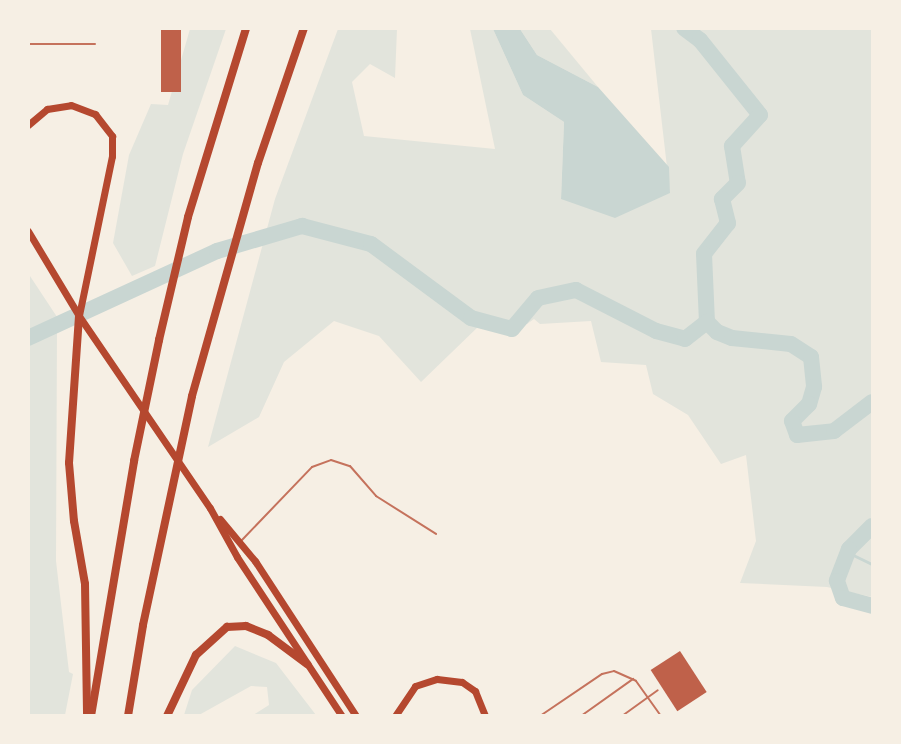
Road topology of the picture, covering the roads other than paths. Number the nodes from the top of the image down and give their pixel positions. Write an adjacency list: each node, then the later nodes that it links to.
1 (246, 28): 16 (highway)
2 (304, 28): 17 (highway)
3 (28, 44): 4 (lane)
4 (95, 44)
5 (28, 125): 7 (main road)
6 (28, 231): 7 (main road)
7 (79, 316): 8 (main road); 16 (highway)
8 (210, 508): 10 (main road); 11 (main road)
9 (436, 534): 10 (lane)
10 (240, 543): 20 (main road)
11 (307, 664): 18 (highway); 19 (main road)
12 (634, 679): 14 (lane); 23 (lane); 24 (lane)
13 (658, 690): 14 (lane)
14 (649, 697): 15 (lane); 27 (lane)
15 (629, 711): 25 (lane); 26 (lane)
16 (89, 716)
17 (128, 716)
18 (167, 716)
19 (342, 716)
20 (356, 716)
21 (395, 716): 22 (main road)
22 (485, 716)
23 (540, 716)
24 (581, 716)
25 (622, 716)
26 (632, 716)
27 (661, 716)

